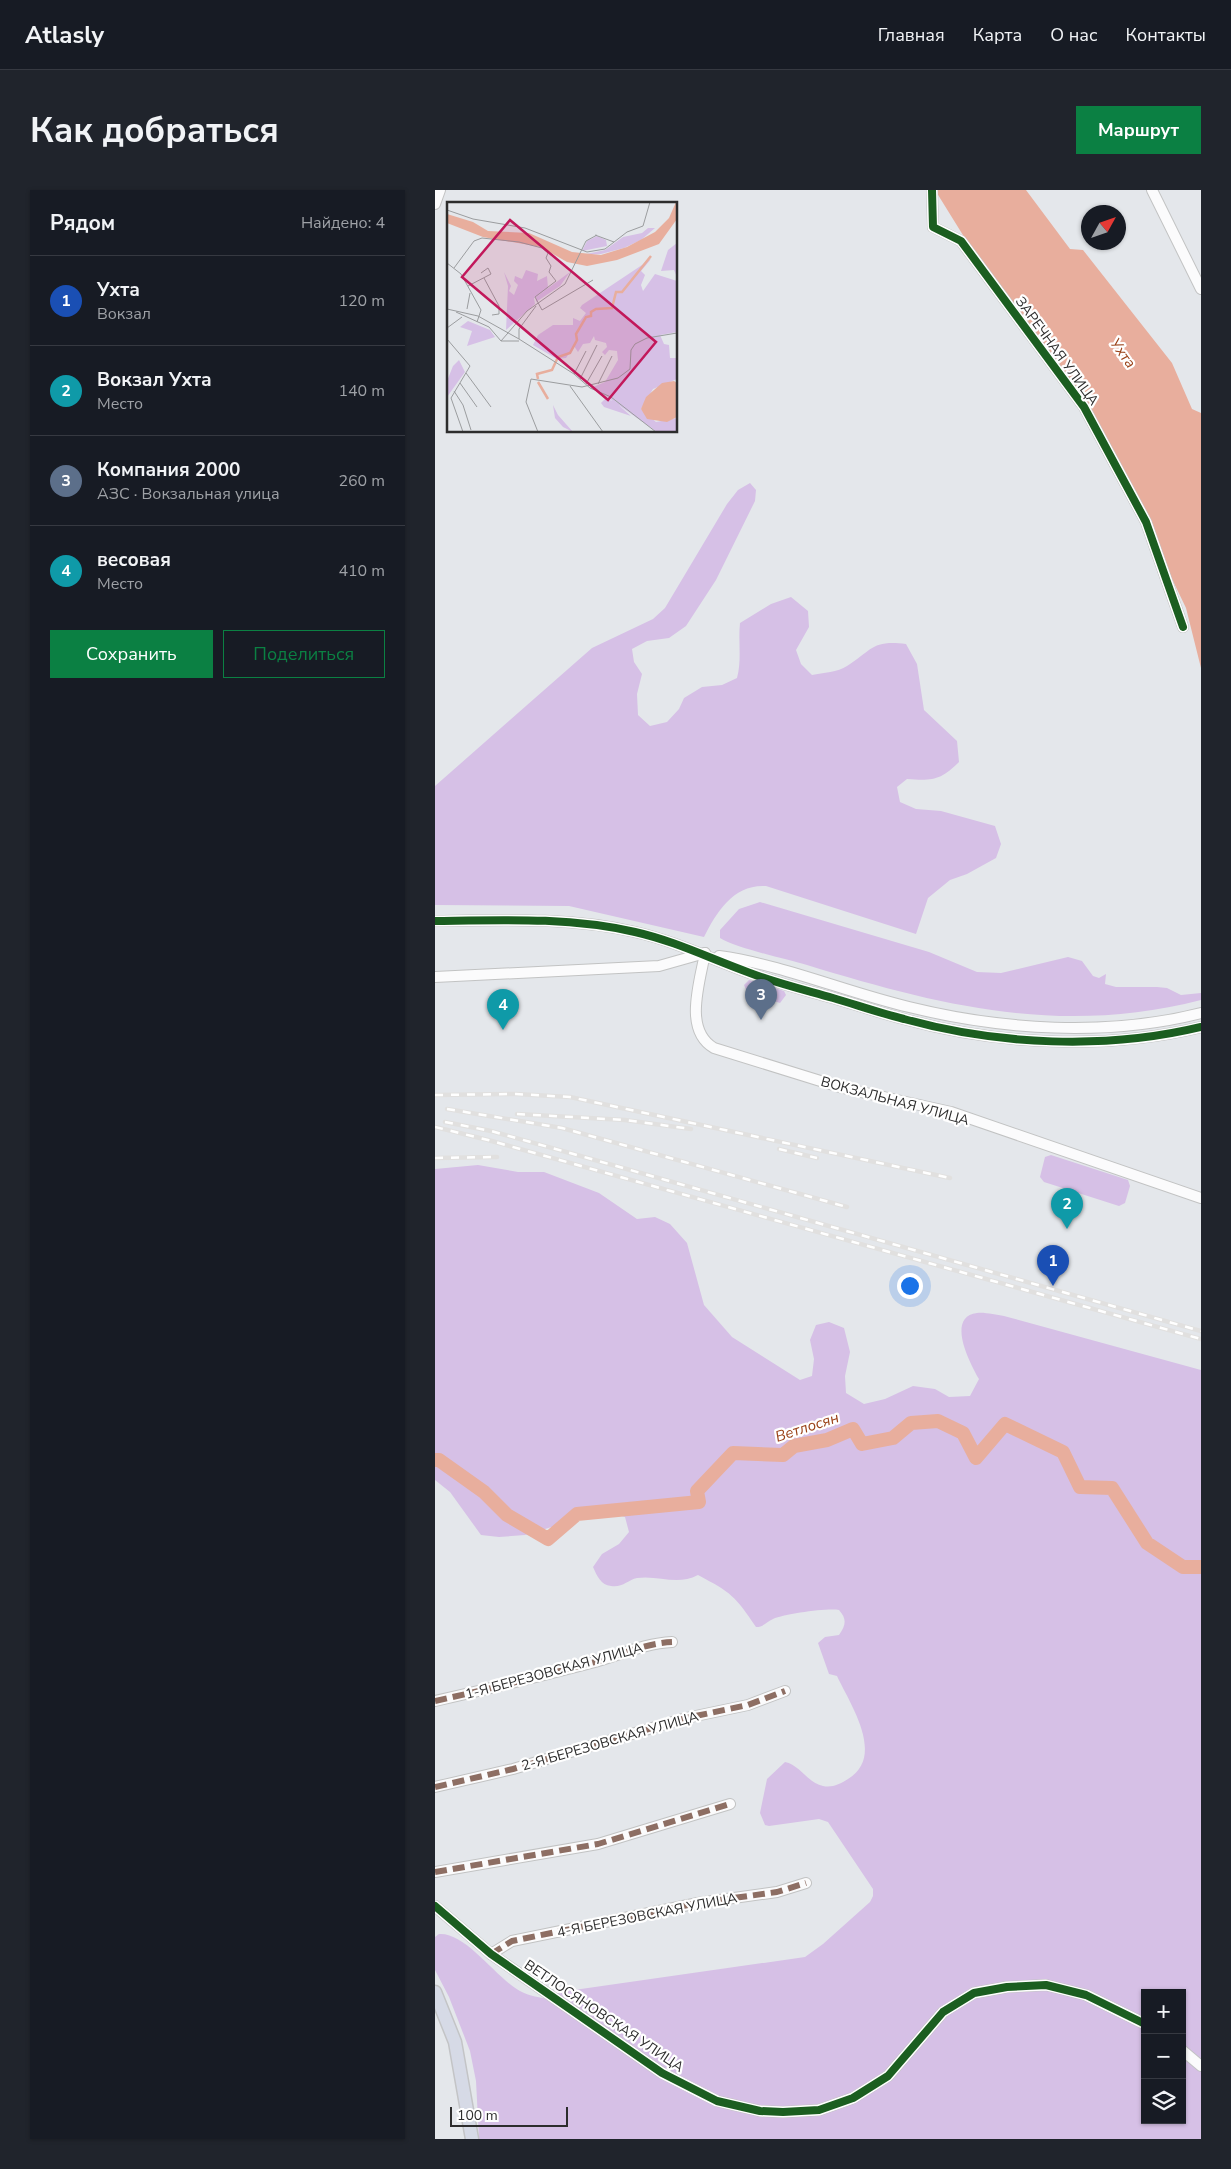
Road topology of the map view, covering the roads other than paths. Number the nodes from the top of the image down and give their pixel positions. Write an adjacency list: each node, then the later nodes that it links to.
1 (440, 190): 4 (street)
2 (932, 190): 6 (street, ЗАРЕЧНАЯ УЛИЦА)
3 (1152, 190): 5 (street)
4 (435, 204)
5 (1201, 289)
6 (1183, 627)
7 (435, 921): 8 (street)
8 (705, 954): 9 (street); 10 (street); 11 (street); 12 (street, ВОКЗАЛЬНАЯ УЛИЦА)
9 (435, 977)
10 (1201, 1014)
11 (1201, 1027)
12 (1201, 1198)
13 (672, 1642): 15 (street, 1-Я БЕРЕЗОВСКАЯ УЛИЦА)
14 (785, 1691): 16 (street, 2-Я БЕРЕЗОВСКАЯ УЛИЦА)
15 (435, 1701)
16 (435, 1787)
17 (730, 1804): 18 (street)
18 (435, 1872)
19 (805, 1883): 21 (street, 4-Я БЕРЕЗОВСКАЯ УЛИЦА)
20 (435, 1906): 21 (street, ВЕТЛОСЯНОВСКАЯ УЛИЦА)
21 (491, 1954): 23 (street, ВЕТЛОСЯНОВСКАЯ УЛИЦА)
22 (435, 1992): 26 (main road)
23 (1141, 2022)
24 (1186, 2053): 25 (street)
25 (1201, 2066)
26 (473, 2139)

